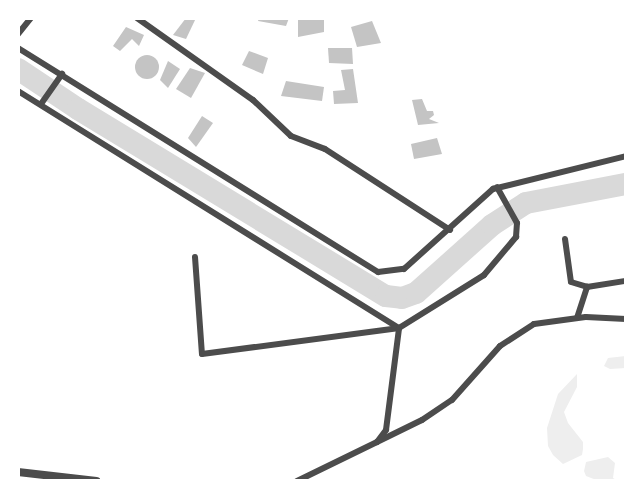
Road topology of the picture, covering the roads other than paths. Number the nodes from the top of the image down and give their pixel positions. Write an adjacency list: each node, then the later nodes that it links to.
1 (31, 18): 3 (street)
2 (137, 18): 10 (street)
3 (18, 34)
4 (18, 48): 5 (street)
5 (62, 74): 7 (street); 10 (street)
6 (18, 91): 7 (street)
7 (41, 104): 17 (street)
8 (626, 156): 9 (street)
9 (497, 187): 10 (street); 17 (street)
10 (450, 230)
11 (565, 239): 14 (street)
12 (195, 256): 17 (street)
13 (626, 281): 14 (street)
14 (587, 287): 15 (street)
15 (578, 318): 16 (street); 18 (street)
16 (626, 319)
17 (399, 328): 18 (street)
18 (377, 442): 21 (street)
19 (18, 472): 20 (street)
20 (96, 481)
21 (297, 481)

